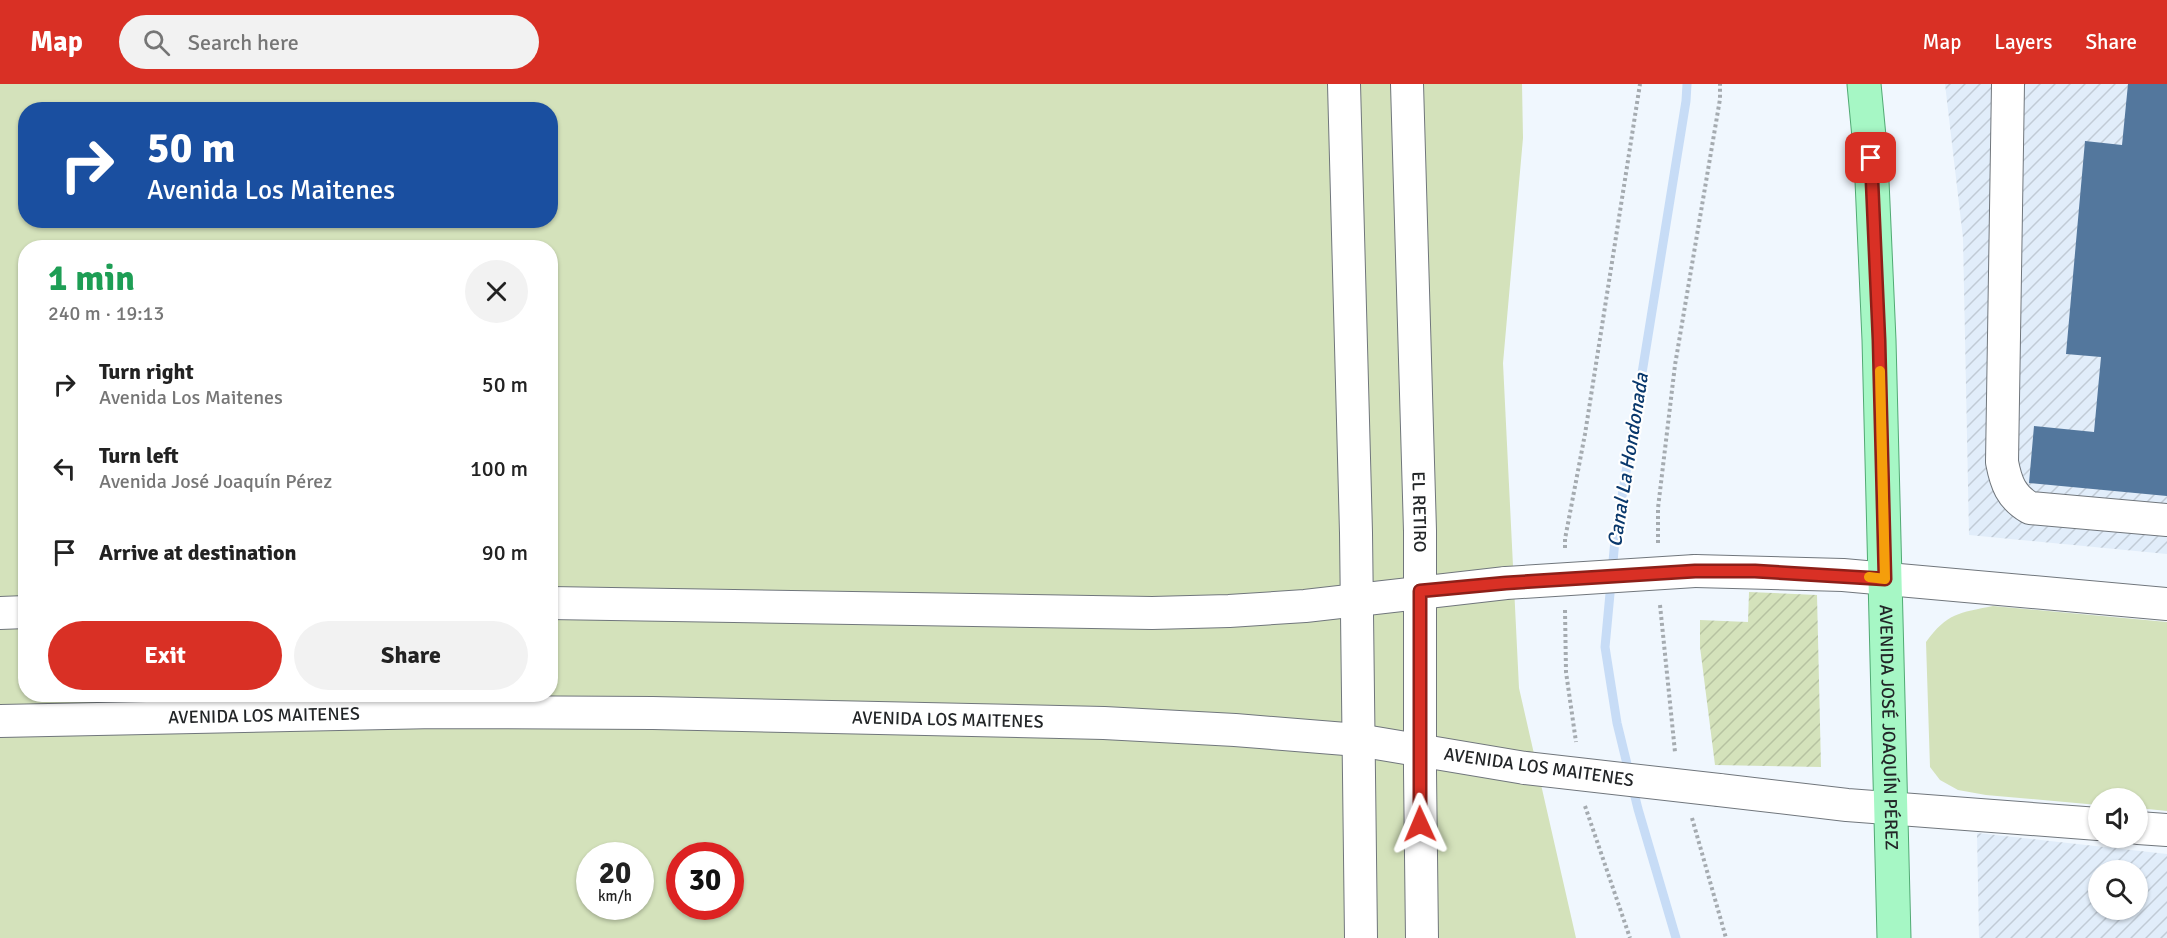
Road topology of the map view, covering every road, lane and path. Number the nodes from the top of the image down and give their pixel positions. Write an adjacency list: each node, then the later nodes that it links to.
1 (1344, 84): 13 (street)
2 (1407, 84): 11 (street, EL RETIRO)
3 (1640, 84): 8 (path)
4 (1720, 84): 9 (path)
5 (1864, 84): 10 (main road, AVENIDA JOSÉ JOAQUÍN PÉREZ)
6 (2008, 84): 7 (street)
7 (2167, 520)
8 (1565, 550)
9 (1659, 552)
10 (1885, 579): 11 (street, bridge); 15 (street); 27 (main road, AVENIDA JOSÉ JOAQUÍN PÉREZ)
11 (1420, 591): 13 (street); 23 (street, EL RETIRO)
12 (1659, 596): 25 (path)
13 (1357, 602): 14 (street); 22 (street)
14 (558, 603)
15 (2167, 604)
16 (1565, 606): 24 (path)
17 (18, 612): 18 (street)
18 (0, 613)
19 (455, 702): 20 (street)
20 (436, 712): 21 (street, AVENIDA LOS MAITENES); 22 (street, AVENIDA LOS MAITENES)
21 (0, 721)
22 (1358, 740): 23 (street, AVENIDA LOS MAITENES); 32 (street)
23 (1419, 751): 27 (street, AVENIDA LOS MAITENES, bridge); 33 (street, EL RETIRO)
24 (1577, 753)
25 (1676, 756)
26 (1584, 799): 34 (path)
27 (1890, 808): 29 (street, AVENIDA LOS MAITENES); 36 (main road, AVENIDA JOSÉ JOAQUÍN PÉREZ)
28 (1690, 813): 35 (path)
29 (2088, 823)
30 (2148, 829): 31 (street)
31 (2167, 830)
32 (1361, 938)
33 (1422, 938)
34 (1630, 938)
35 (1726, 938)
36 (1894, 938)

